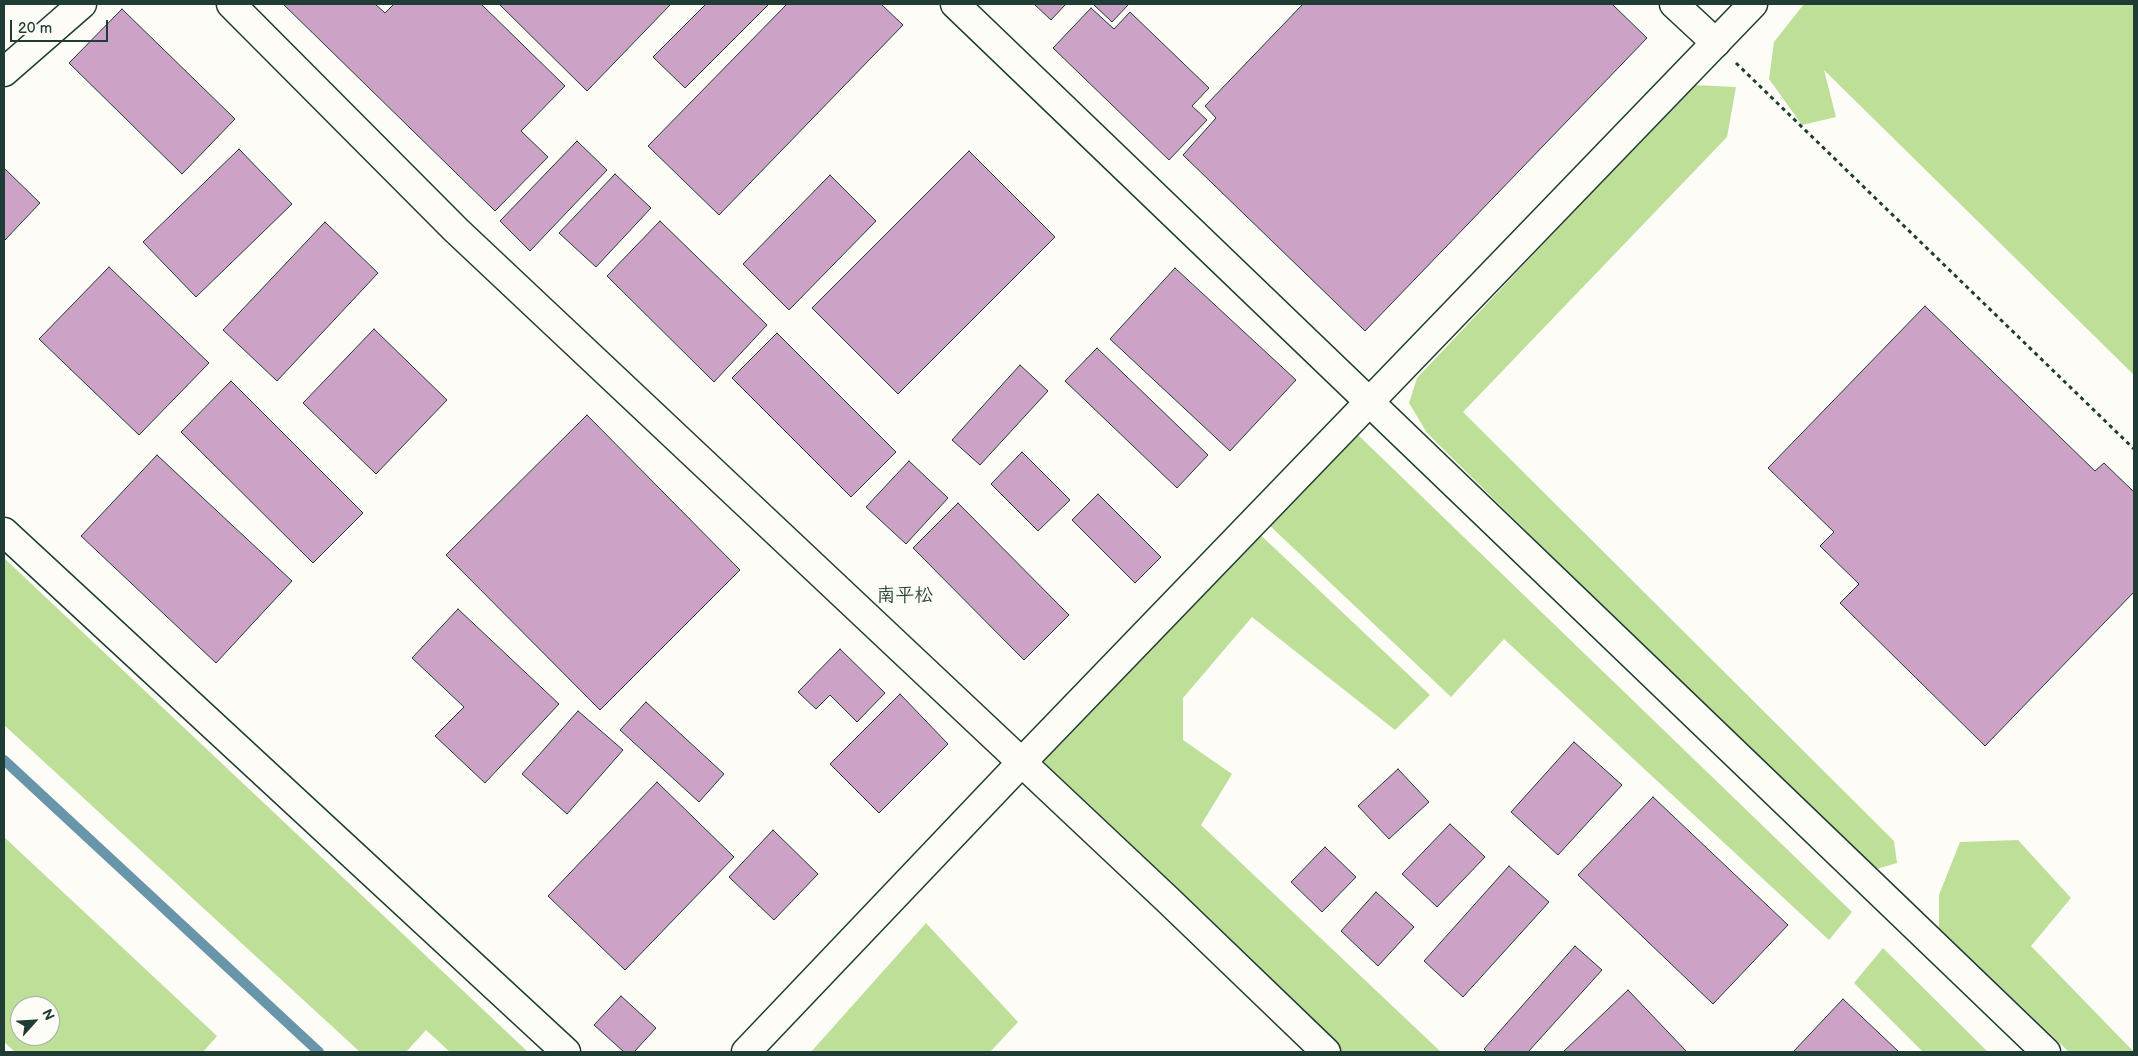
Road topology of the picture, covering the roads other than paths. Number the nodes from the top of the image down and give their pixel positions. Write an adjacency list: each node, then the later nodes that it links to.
1 (82, 4): 7 (street)
2 (231, 4): 10 (street)
3 (956, 4): 8 (street)
4 (1674, 4): 6 (street)
5 (1753, 4): 6 (street)
6 (1716, 43): 8 (street)
7 (4, 72)
8 (1370, 402): 10 (street); 14 (street)
9 (4, 532): 11 (street)
10 (1021, 763): 12 (street); 13 (street)
11 (566, 1052)
12 (746, 1052)
13 (1326, 1052)
14 (2046, 1052)

